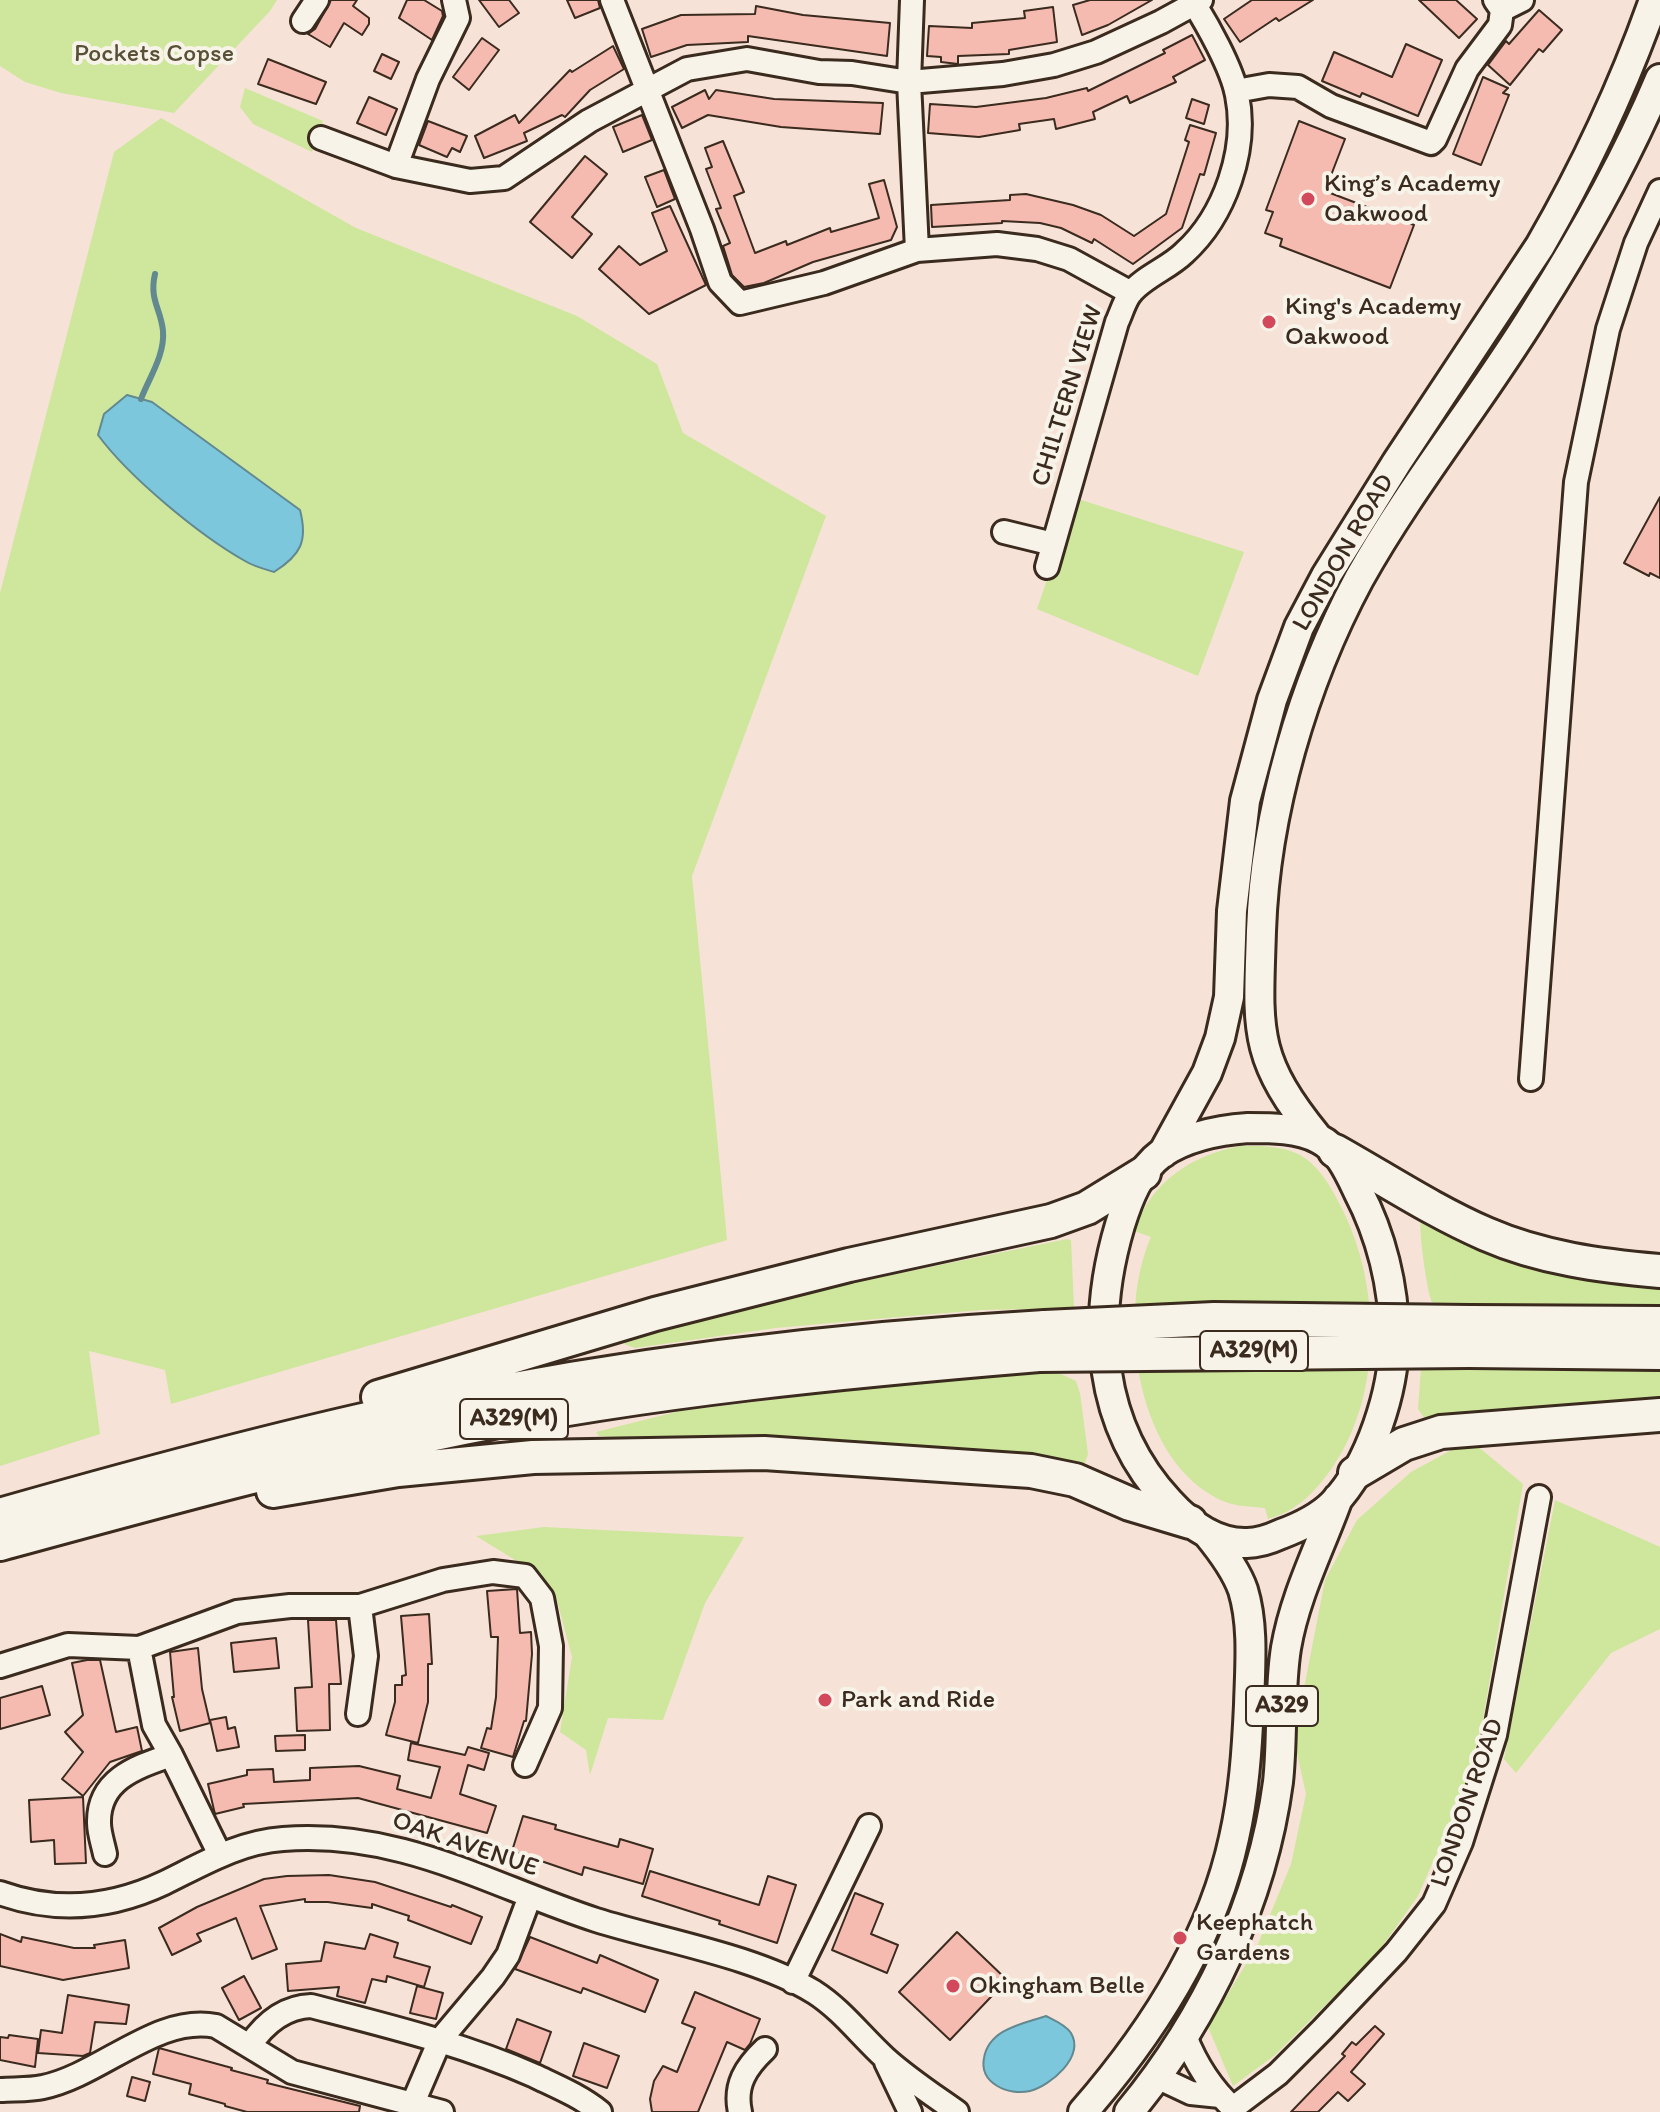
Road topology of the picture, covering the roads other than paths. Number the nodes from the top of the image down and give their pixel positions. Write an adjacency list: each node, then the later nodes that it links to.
1 (317, 0): 8 (street)
2 (454, 0): 14 (street)
3 (612, 0): 11 (street)
4 (912, 0): 10 (street)
5 (1654, 0): 23 (main road, LONDON ROAD)
6 (1196, 1): 10 (street); 12 (street, CHILTERN VIEW)
7 (1506, 3): 12 (street)
8 (303, 21)
9 (1660, 79): 22 (main road, LONDON ROAD)
10 (909, 82): 11 (street); 16 (street)
11 (648, 89): 14 (street); 16 (street)
12 (1236, 91): 17 (street, CHILTERN VIEW)
13 (321, 138): 14 (street)
14 (396, 166)
15 (1660, 191): 21 (street)
16 (917, 250): 17 (street)
17 (1131, 293): 19 (street, CHILTERN VIEW)
18 (1004, 532): 19 (street)
19 (1053, 544): 20 (street, CHILTERN VIEW)
20 (1047, 567)
21 (1531, 1079)
22 (1326, 1144): 23 (main road); 24 (highway); 31 (main road, LONDON ROAD)
23 (1153, 1163): 30 (highway, A329(M)); 35 (main road, LONDON ROAD)
24 (1660, 1271)
25 (1660, 1323): 26 (highway, A329(M))
26 (1470, 1336): 27 (highway, A329(M), bridge); 28 (highway, A329(M))
27 (1042, 1341): 30 (highway, A329(M)); 32 (highway, A329(M))
28 (1660, 1353)
29 (1660, 1415): 31 (highway)
30 (276, 1440): 34 (highway, A329(M))
31 (1347, 1485): 35 (main road); 49 (main road, A329)
32 (170, 1497): 35 (highway, A329(M)); 36 (highway, A329(M))
33 (1539, 1497): 58 (street, LONDON ROAD)
34 (0, 1515)
35 (1199, 1528): 54 (main road, A329)
36 (0, 1544)
37 (360, 1606): 38 (street); 40 (street); 42 (street)
38 (139, 1648): 39 (street); 41 (street)
39 (0, 1666)
40 (358, 1714)
41 (171, 1755): 44 (street); 45 (street)
42 (525, 1765)
43 (869, 1826): 48 (street)
44 (105, 1854)
45 (220, 1855): 46 (street, OAK AVENUE); 47 (street, OAK AVENUE)
46 (0, 1893)
47 (530, 1896): 48 (street, OAK AVENUE); 50 (street)
48 (793, 1982): 53 (street, OAK AVENUE)
49 (1185, 2036): 55 (main road, A329); 58 (street)
50 (440, 2040): 51 (street); 59 (street); 61 (street)
51 (250, 2045): 56 (street); 59 (street)
52 (765, 2049): 62 (street)
53 (884, 2057): 57 (street, OAK AVENUE); 63 (street, OAK AVENUE)
54 (1127, 2057): 55 (main road); 66 (main road, A329)
55 (1157, 2077): 58 (street, LONDON ROAD); 67 (main road, A329)
56 (0, 2090)
57 (926, 2090): 64 (street, OAK AVENUE); 65 (street, OAK AVENUE)
58 (1220, 2096)
59 (413, 2103): 60 (street)
60 (442, 2112)
61 (600, 2112)
62 (740, 2112)
63 (910, 2112)
64 (935, 2112)
65 (957, 2112)
66 (1083, 2112)
67 (1129, 2112)

